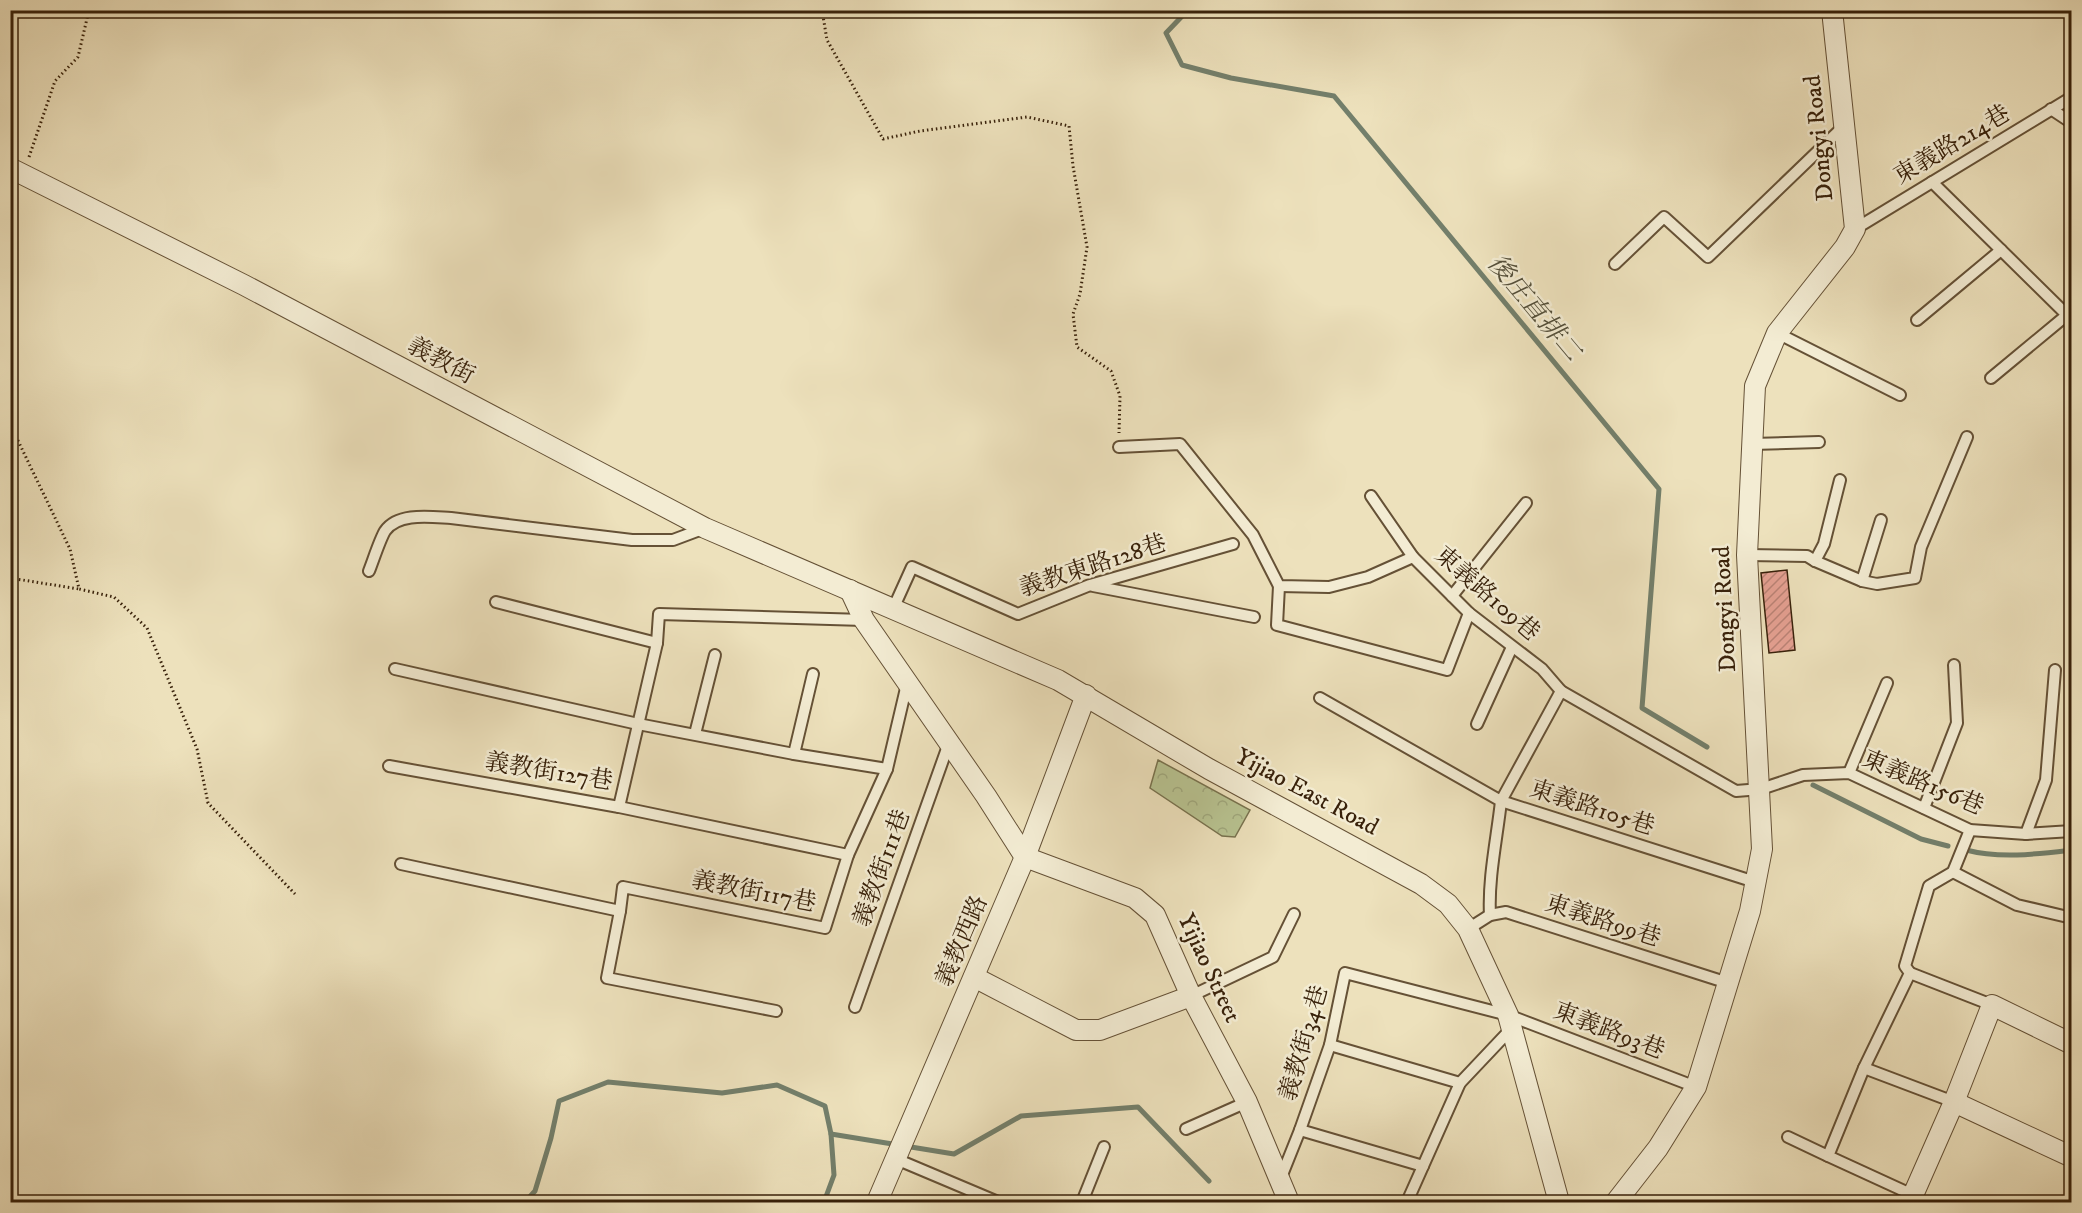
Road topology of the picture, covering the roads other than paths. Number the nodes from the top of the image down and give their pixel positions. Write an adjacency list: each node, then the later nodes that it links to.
1 (1832, 10): 5 (street, Dongyi Road)
2 (2072, 97): 3 (lane, 東義路214巷)
3 (2051, 109): 4 (lane); 7 (lane, 東義路214巷)
4 (2072, 123)
5 (1844, 127): 8 (street, Dongyi Road); 10 (lane)
6 (16, 171): 23 (street, 義教街)
7 (1932, 182): 8 (lane, 東義路214巷); 9 (lane)
8 (1855, 229): 12 (street, Dongyi Road)
9 (2001, 250): 11 (lane); 13 (lane)
10 (1616, 264)
11 (1917, 320)
12 (1777, 333): 14 (lane); 17 (street, Dongyi Road)
13 (1991, 378)
14 (1900, 395)
15 (1967, 437): 29 (lane)
16 (1819, 442): 17 (lane)
17 (1752, 444): 25 (street, Dongyi Road)
18 (1119, 447): 31 (lane)
19 (1840, 480): 27 (lane)
20 (1371, 496): 26 (lane)
21 (1526, 503): 33 (lane)
22 (1881, 520): 29 (lane)
23 (705, 528): 28 (lane); 32 (street, 義教街)
24 (1233, 544): 30 (lane, 義教東路128巷)
25 (1747, 555): 27 (lane); 59 (street, Dongyi Road)
26 (1413, 557): 31 (lane, 東義路109巷); 33 (lane, 東義路109巷)
27 (1815, 561): 29 (lane)
28 (369, 571)
29 (1862, 581)
30 (1090, 585): 35 (lane, 義教東路128巷); 37 (lane)
31 (1279, 586): 36 (lane)
32 (850, 590): 35 (street, Yijiao East Road); 38 (street)
33 (1452, 596): 36 (lane, 東義路109巷)
34 (496, 602): 39 (lane)
35 (893, 609): 49 (street, Yijiao East Road)
36 (1469, 614): 40 (lane, 東義路109巷)
37 (1254, 617)
38 (864, 620): 39 (lane, 義教街127巷); 47 (street)
39 (657, 643): 51 (lane, 義教街127巷)
40 (1512, 647): 48 (lane, 東義路109巷); 52 (lane)
41 (715, 655): 53 (lane)
42 (1954, 665): 62 (lane)
43 (394, 669): 51 (lane)
44 (2055, 670): 65 (lane)
45 (813, 674): 55 (lane)
46 (1887, 683): 58 (lane)
47 (907, 684): 54 (street); 57 (lane, 義教街117巷)
48 (1561, 691): 59 (lane, 東義路109巷); 60 (lane, 東義路105巷)
49 (1086, 695): 67 (street, 義教西路); 75 (street, Yijiao East Road)
50 (1320, 698): 60 (lane)
51 (638, 724): 53 (lane); 61 (lane, 義教街127巷)
52 (1477, 724)
53 (695, 734): 55 (lane)
54 (949, 742): 67 (street); 81 (lane, 義教街111巷)
55 (794, 754): 57 (lane)
56 (389, 766): 61 (lane, 義教街127巷)
57 (887, 769): 66 (lane, 義教街117巷)
58 (1849, 773): 59 (lane, 東義路156巷); 62 (lane, 東義路156巷)
59 (1761, 789): 70 (street, Dongyi Road)
60 (1501, 801): 70 (lane, 東義路105巷); 73 (lane)
61 (619, 807): 66 (lane)
62 (1924, 808): 63 (lane, 東義路156巷)
63 (1970, 830): 65 (lane, 東義路156巷); 69 (lane)
64 (2072, 831): 65 (lane, 東義路156巷)
65 (2026, 834)
66 (848, 855): 71 (lane, 義教街117巷)
67 (1025, 857): 77 (street, 義教西路); 79 (street, Yijiao Street)
68 (401, 864): 71 (lane)
69 (1953, 872): 74 (lane); 76 (lane)
70 (1755, 882): 78 (street, Dongyi Road)
71 (620, 911): 82 (lane, 義教街117巷)
72 (1294, 914): 79 (lane)
73 (1490, 915): 75 (lane); 78 (lane, 東義路99巷)
74 (2072, 918)
75 (1468, 929): 83 (street, Yijiao East Road)
76 (1910, 973): 80 (lane); 86 (lane)
77 (974, 977): 79 (street); 97 (street, 義教西路)
78 (1728, 983): 88 (street, Dongyi Road)
79 (1191, 996): 89 (street, Yijiao Street)
80 (1992, 1005): 84 (street); 90 (street)
81 (855, 1007)
82 (776, 1011)
83 (1510, 1022): 85 (lane, 義教街34巷); 87 (lane); 88 (lane, 東義路93巷); 106 (street, Yijiao East Road)
84 (2072, 1044)
85 (1330, 1045): 87 (lane); 92 (lane, 義教街34巷)
86 (1864, 1068): 90 (lane); 95 (lane)
87 (1460, 1083): 98 (lane)
88 (1696, 1087): 107 (street, Dongyi Road)
89 (1247, 1102): 91 (lane); 99 (street, Yijiao Street)
90 (1954, 1102): 96 (street); 100 (street)
91 (1186, 1129)
92 (1300, 1130): 98 (lane); 99 (lane, 義教街34巷)
93 (1788, 1137): 95 (lane)
94 (1104, 1147): 104 (lane)
95 (1828, 1156): 100 (lane)
96 (2072, 1156)
97 (896, 1159): 102 (street, 義教西路); 103 (lane)
98 (1423, 1166): 105 (lane)
99 (1280, 1180): 101 (street, Yijiao Street)
100 (1917, 1200)
101 (1289, 1202)
102 (877, 1203)
103 (999, 1203)
104 (1082, 1203)
105 (1407, 1203)
106 (1559, 1203)
107 (1616, 1203)

